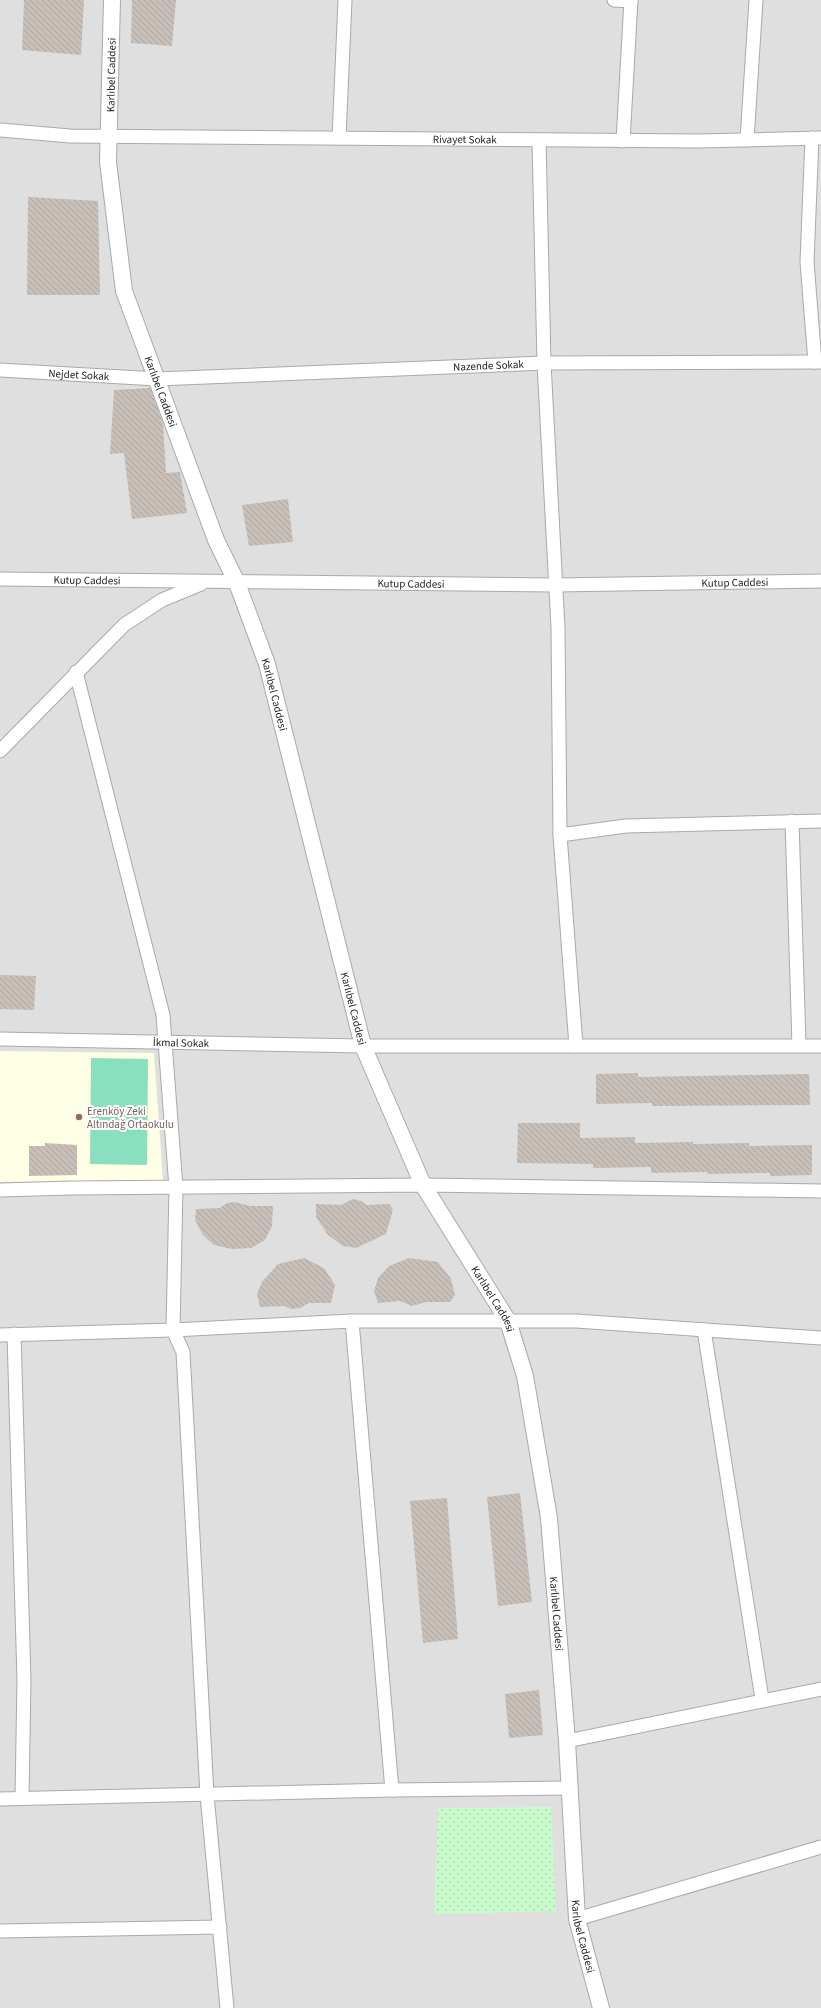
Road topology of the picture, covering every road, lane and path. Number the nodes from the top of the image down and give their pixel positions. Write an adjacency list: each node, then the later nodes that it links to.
1 (112, 0): 7 (street, Karlıbel Caddesi)
2 (345, 0): 8 (street)
3 (614, 0): 5 (street)
4 (756, 0): 11 (street)
5 (631, 1): 12 (street)
6 (0, 130): 7 (street, Rivayet Sokak)
7 (109, 136): 8 (street, Rivayet Sokak); 16 (street, Karlıbel Caddesi)
8 (339, 138): 10 (street, Rivayet Sokak)
9 (816, 138): 11 (street, Rivayet Sokak); 13 (street)
10 (539, 140): 12 (street, Rivayet Sokak); 14 (street)
11 (747, 140): 12 (street, Rivayet Sokak)
12 (623, 141)
13 (818, 362): 14 (street, Nazende Sokak)
14 (544, 363): 16 (street, Nazende Sokak); 21 (street)
15 (0, 370): 16 (street, Nejdet Sokak)
16 (157, 378): 20 (street, Karlıbel Caddesi)
17 (0, 579): 19 (street, Kutup Caddesi)
18 (821, 581): 21 (street, Kutup Caddesi)
19 (206, 582): 20 (street, Kutup Caddesi); 22 (street)
20 (238, 583): 21 (street, Kutup Caddesi); 29 (street, Karlıbel Caddesi)
21 (555, 585): 26 (street)
22 (76, 672): 23 (street); 28 (street)
23 (0, 752)
24 (792, 820): 25 (street); 26 (street); 31 (street)
25 (821, 820)
26 (560, 835): 30 (street)
27 (0, 1039): 28 (street, İkmal Sokak)
28 (164, 1042): 29 (street, İkmal Sokak); 34 (street)
29 (363, 1046): 30 (street, İkmal Sokak); 33 (street, Karlıbel Caddesi)
30 (576, 1046): 31 (street, İkmal Sokak)
31 (799, 1046): 32 (street, İkmal Sokak)
32 (821, 1046)
33 (423, 1186): 34 (street); 36 (street); 38 (street, Karlıbel Caddesi)
34 (176, 1188): 35 (street); 39 (street)
35 (0, 1190)
36 (821, 1191)
37 (352, 1321): 38 (street); 39 (street); 48 (street)
38 (508, 1321): 40 (street); 46 (street, Karlıbel Caddesi)
39 (173, 1330): 41 (street); 49 (street)
40 (704, 1330): 43 (street); 45 (street)
41 (14, 1334): 42 (street); 50 (street)
42 (0, 1335)
43 (821, 1338)
44 (821, 1689): 45 (street)
45 (762, 1700): 46 (street)
46 (567, 1741): 47 (street, Karlıbel Caddesi)
47 (569, 1788): 48 (street); 53 (street, Karlıbel Caddesi)
48 (392, 1790): 49 (street)
49 (207, 1795): 50 (street); 54 (street)
50 (22, 1798): 51 (street)
51 (0, 1799)
52 (821, 1847): 53 (street)
53 (577, 1919): 57 (street, Karlıbel Caddesi)
54 (220, 1927): 55 (street); 56 (street)
55 (0, 1931)
56 (227, 2008)
57 (601, 2008)

